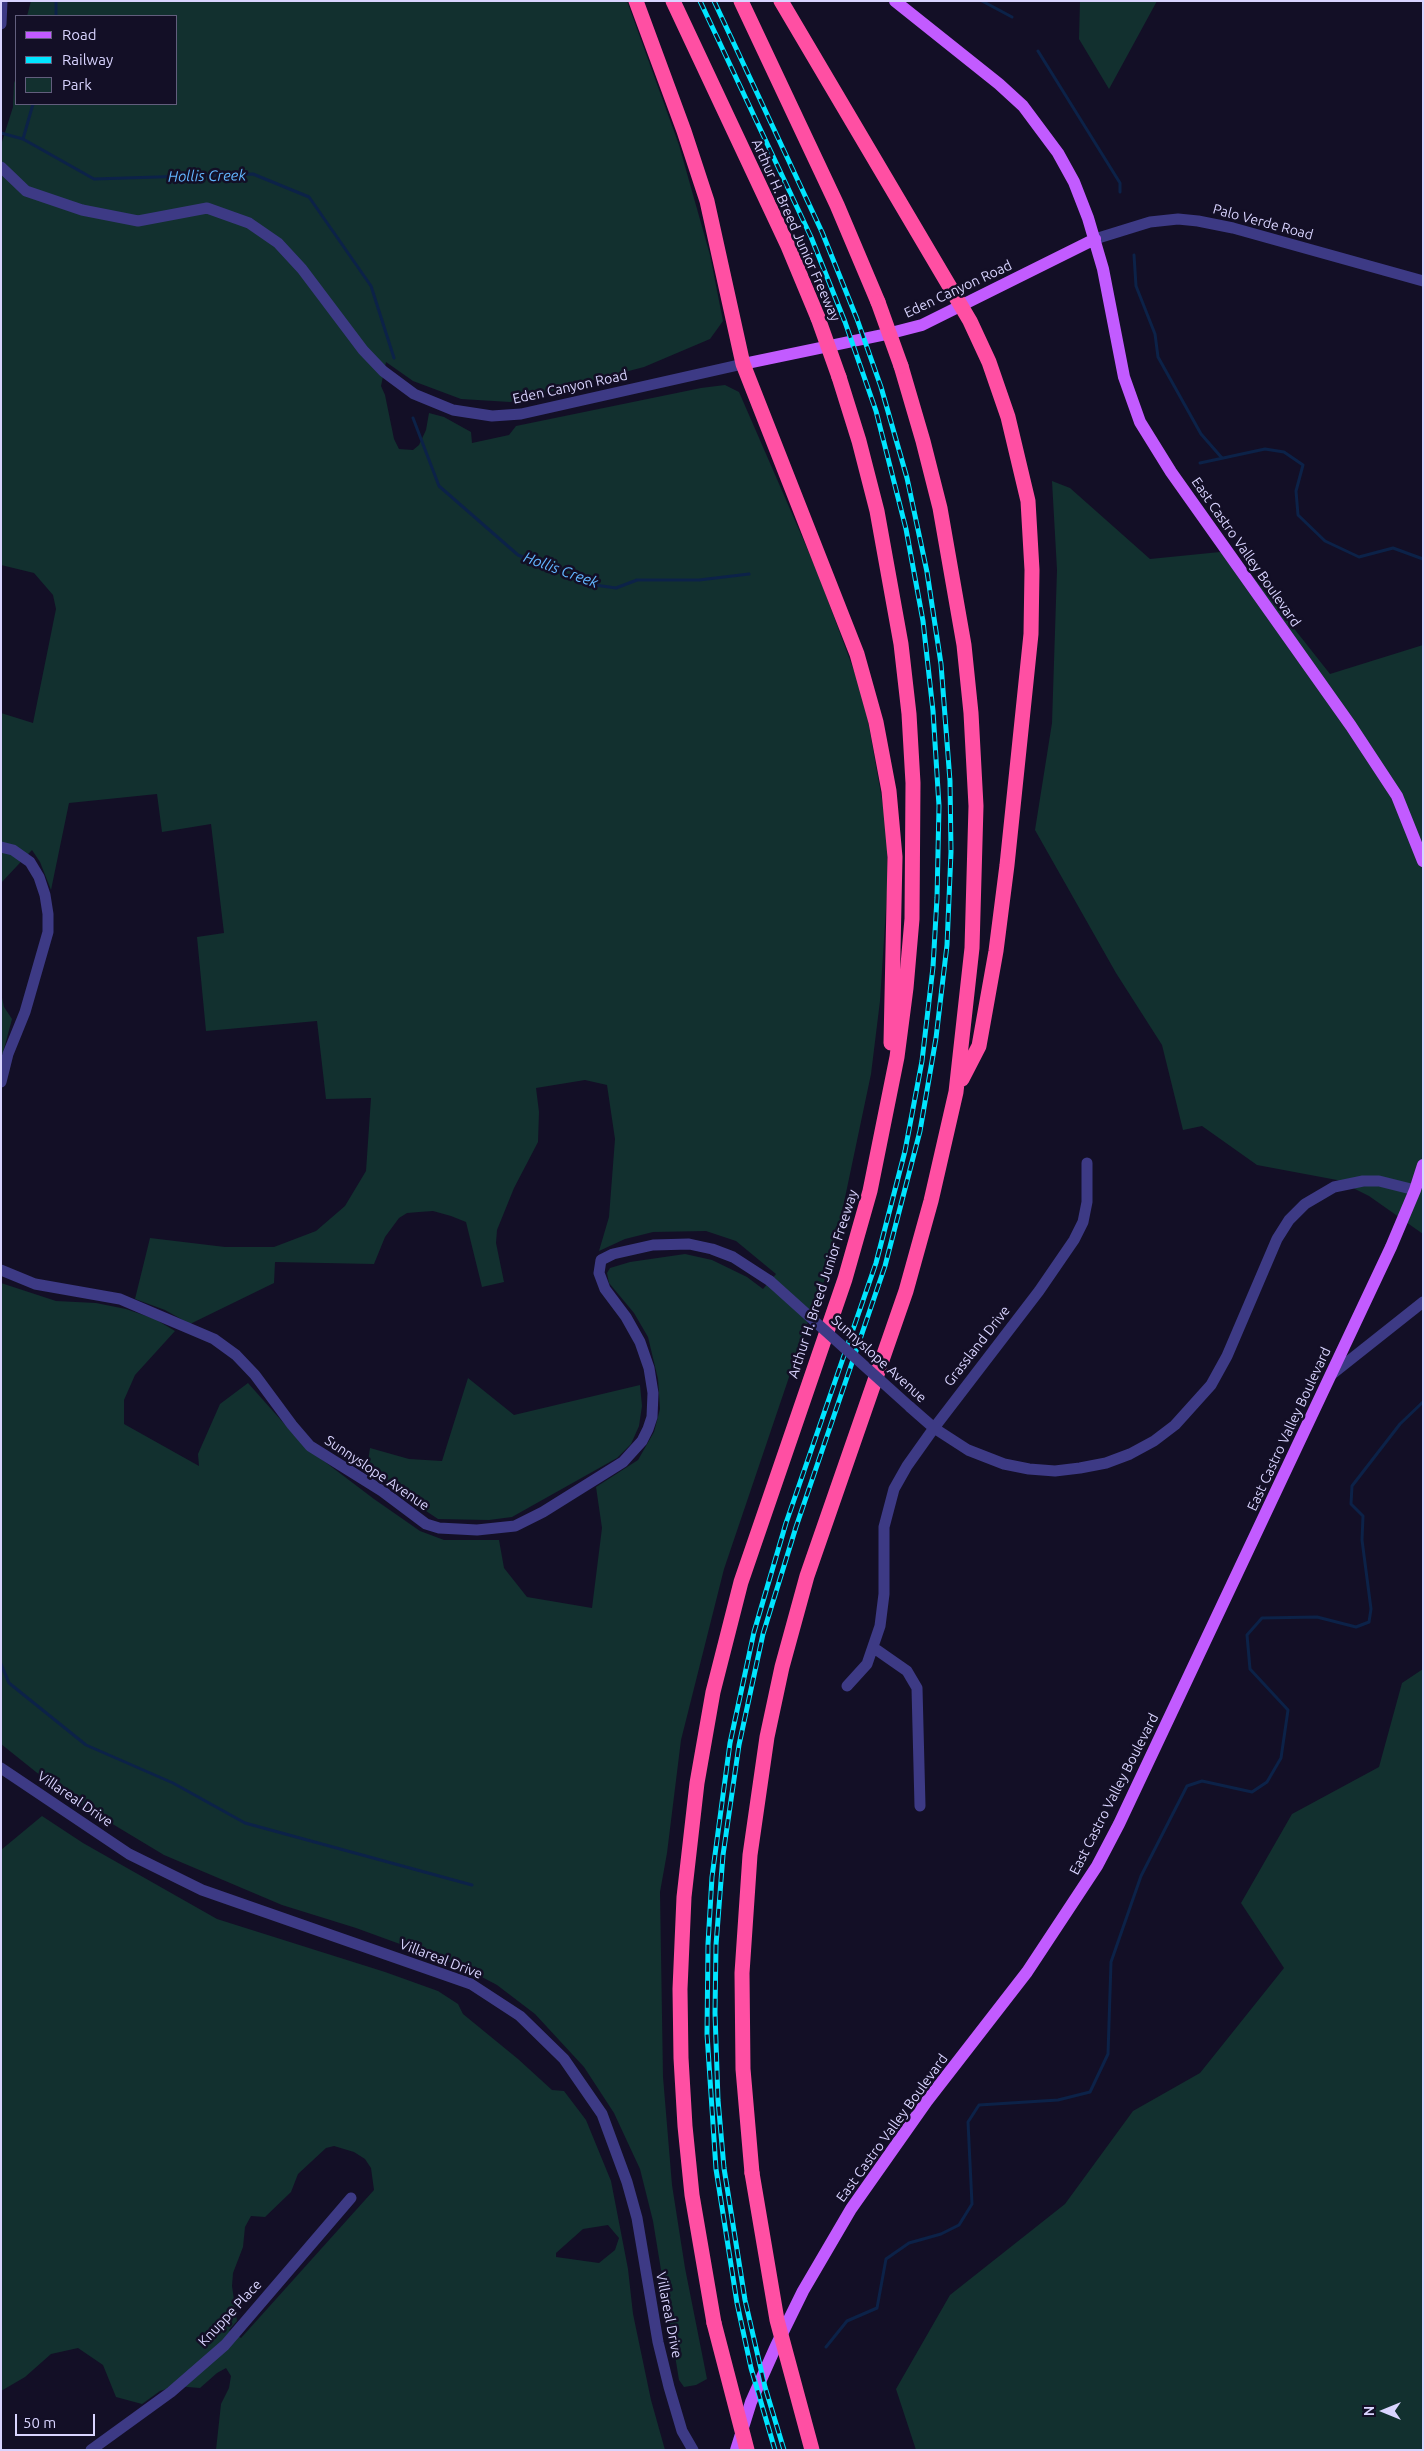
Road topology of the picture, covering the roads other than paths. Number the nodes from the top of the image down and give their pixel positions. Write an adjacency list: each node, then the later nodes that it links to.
1 (2, 1): 7 (street)
2 (636, 1): 12 (highway)
3 (673, 1): 17 (highway, Arthur H. Breed Junior Freeway, bridge)
4 (741, 1): 16 (highway, bridge)
5 (781, 1): 11 (highway)
6 (895, 1): 9 (main road, East Castro Valley Boulevard)
7 (1, 24)
8 (1, 167): 12 (street, Eden Canyon Road)
9 (1095, 239): 10 (street, Palo Verde Road); 11 (main road, Eden Canyon Road); 14 (main road, East Castro Valley Boulevard)
10 (1423, 281)
11 (962, 306): 12 (main road, Eden Canyon Road); 16 (highway)
12 (743, 364): 17 (highway)
13 (1, 847): 15 (street)
14 (1423, 860)
15 (1, 1082)
16 (956, 1092): 34 (highway, bridge)
17 (890, 1102): 33 (highway, Arthur H. Breed Junior Freeway, bridge)
18 (1088, 1163): 24 (street, Grassland Drive)
19 (1423, 1165): 20 (main road, East Castro Valley Boulevard)
20 (1415, 1190): 23 (main road, East Castro Valley Boulevard); 24 (street, Sunnyslope Avenue)
21 (1, 1270): 24 (street, Sunnyslope Avenue, bridge)
22 (1423, 1302): 23 (street)
23 (1332, 1375): 32 (main road, East Castro Valley Boulevard)
24 (934, 1428): 25 (street, Grassland Drive)
25 (874, 1648): 26 (street, Grassland Drive); 28 (street)
26 (847, 1686)
27 (1, 1768): 31 (street, Villareal Drive)
28 (920, 1806)
29 (351, 2198): 30 (street, Knuppe Place)
30 (91, 2450)
31 (693, 2450)
32 (736, 2450)
33 (747, 2450)
34 (812, 2450)

